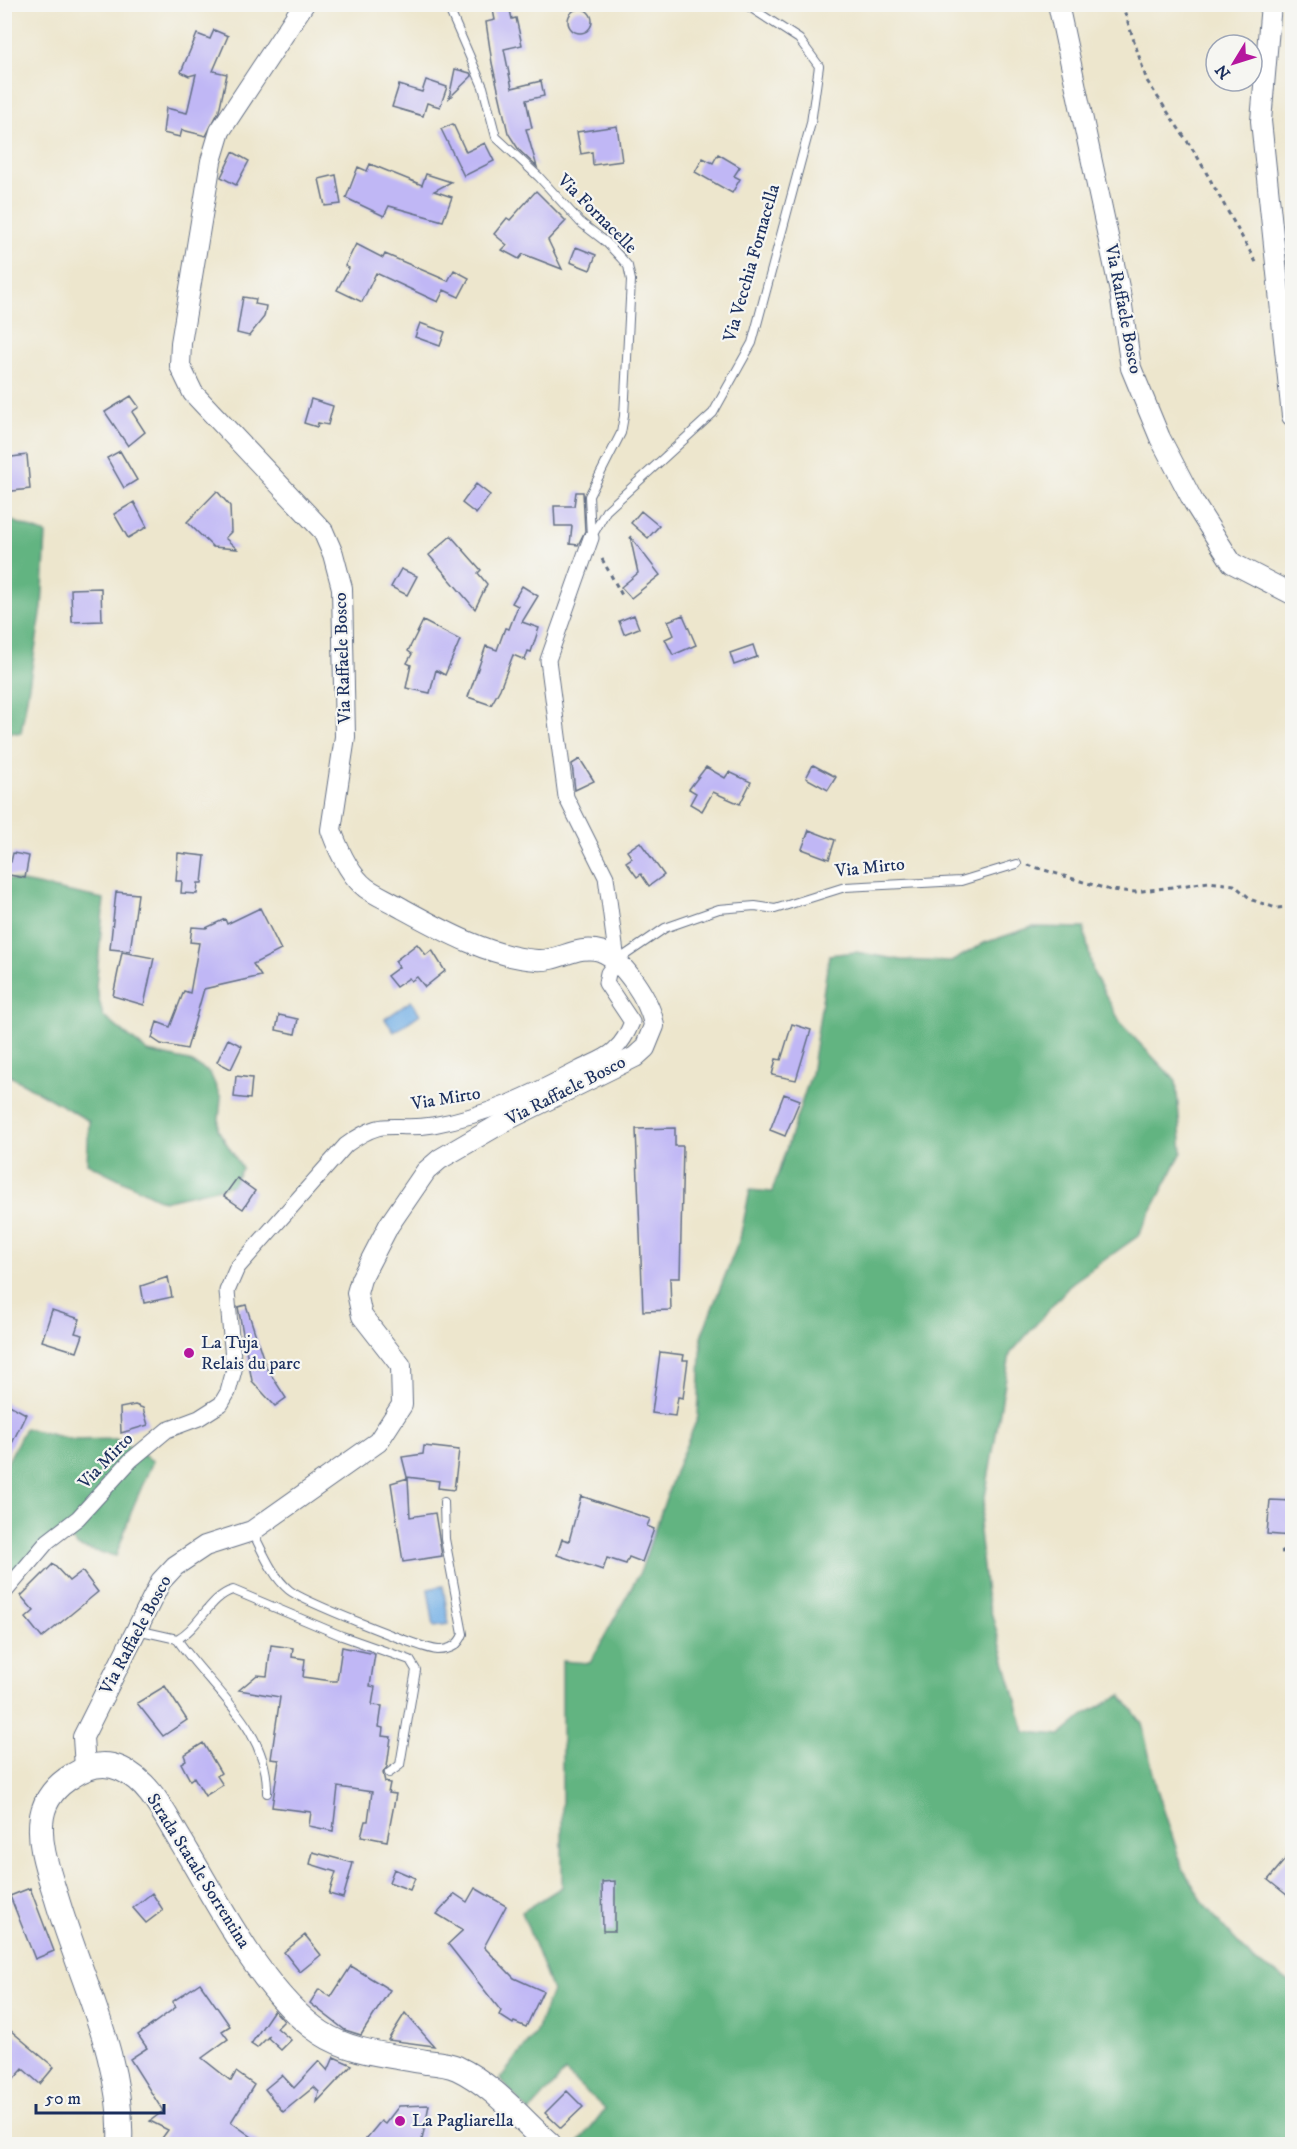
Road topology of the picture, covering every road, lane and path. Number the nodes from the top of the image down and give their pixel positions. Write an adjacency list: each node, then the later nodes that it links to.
1 (304, 4): 14 (street, Via Raffaele Bosco)
2 (447, 4): 9 (lane, Via Fornacelle)
3 (745, 4): 9 (lane, Via Vecchia Fornacella)
4 (1058, 4): 10 (street, Via Raffaele Bosco)
5 (1122, 4): 7 (path)
6 (1271, 4): 8 (street)
7 (1260, 270)
8 (1293, 416)
9 (591, 538): 11 (path); 14 (street, Via Vecchia Fornacella)
10 (1293, 594)
11 (623, 597)
12 (1017, 864): 13 (path); 14 (lane, Via Mirto)
13 (1293, 907)
14 (617, 961): 16 (street, Via Raffaele Bosco); 19 (street, Via Mirto)
15 (444, 1502): 16 (lane)
16 (252, 1531): 20 (street, Via Raffaele Bosco)
17 (1293, 1551): 18 (path)
18 (1281, 1552)
19 (4, 1593)
20 (135, 1630): 21 (lane); 22 (street, Via Raffaele Bosco)
21 (177, 1639): 23 (lane); 24 (lane)
22 (85, 1768): 25 (main road); 26 (main road, Strada Statale Sorrentina)
23 (389, 1773)
24 (267, 1793)
25 (120, 2145)
26 (549, 2145)

